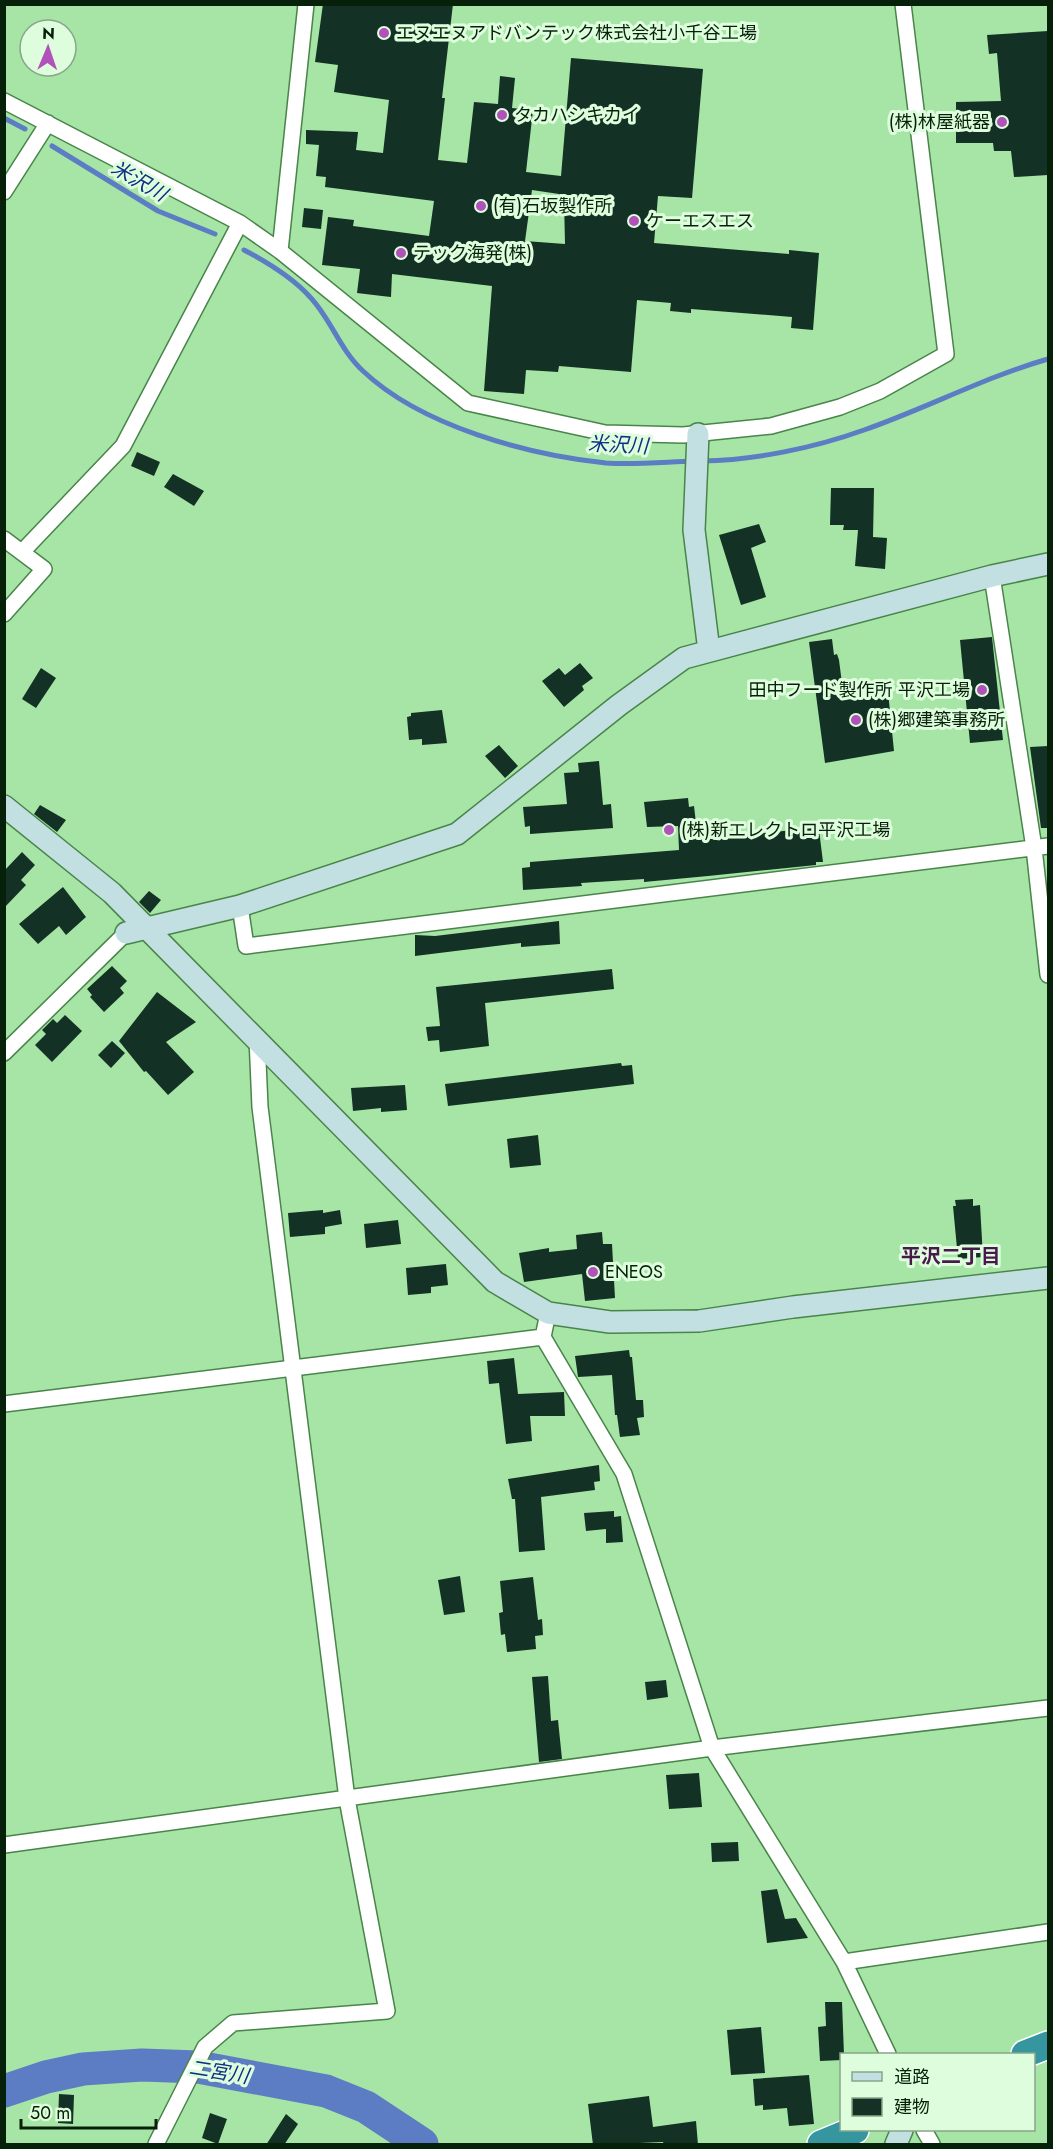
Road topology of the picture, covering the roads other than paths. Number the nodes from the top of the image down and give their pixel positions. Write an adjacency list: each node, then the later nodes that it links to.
1 (306, 4): 7 (street)
2 (903, 4): 8 (street)
3 (4, 101): 4 (street)
4 (48, 123): 5 (street); 6 (street)
5 (4, 192)
6 (240, 223): 7 (street); 10 (street)
7 (280, 251): 8 (street)
8 (698, 434): 14 (street)
9 (4, 539): 10 (street)
10 (21, 552): 13 (street)
11 (1048, 564): 12 (street)
12 (992, 576): 14 (street); 16 (street)
13 (4, 614)
14 (709, 651): 17 (street)
15 (4, 806): 18 (street)
16 (1041, 847): 17 (street); 20 (street)
17 (240, 906): 18 (street)
18 (147, 928): 19 (street); 21 (street)
19 (126, 933): 22 (street)
20 (1048, 975)
21 (257, 1038): 24 (street); 26 (street)
22 (4, 1053)
23 (1048, 1278): 24 (street)
24 (548, 1313): 25 (street)
25 (543, 1337): 26 (street); 29 (street)
26 (294, 1366): 27 (street); 30 (street)
27 (4, 1404)
28 (1048, 1708): 29 (street)
29 (712, 1748): 30 (street); 33 (street)
30 (347, 1799): 31 (street); 40 (street)
31 (4, 1845)
32 (1048, 1932): 33 (street)
33 (844, 1962): 35 (street)
34 (1048, 2045): 36 (highway)
35 (887, 2053)
36 (1030, 2053)
37 (853, 2131): 41 (highway)
38 (902, 2131): 42 (street)
39 (925, 2131): 43 (street)
40 (156, 2145)
41 (821, 2145)
42 (896, 2145)
43 (932, 2145)

